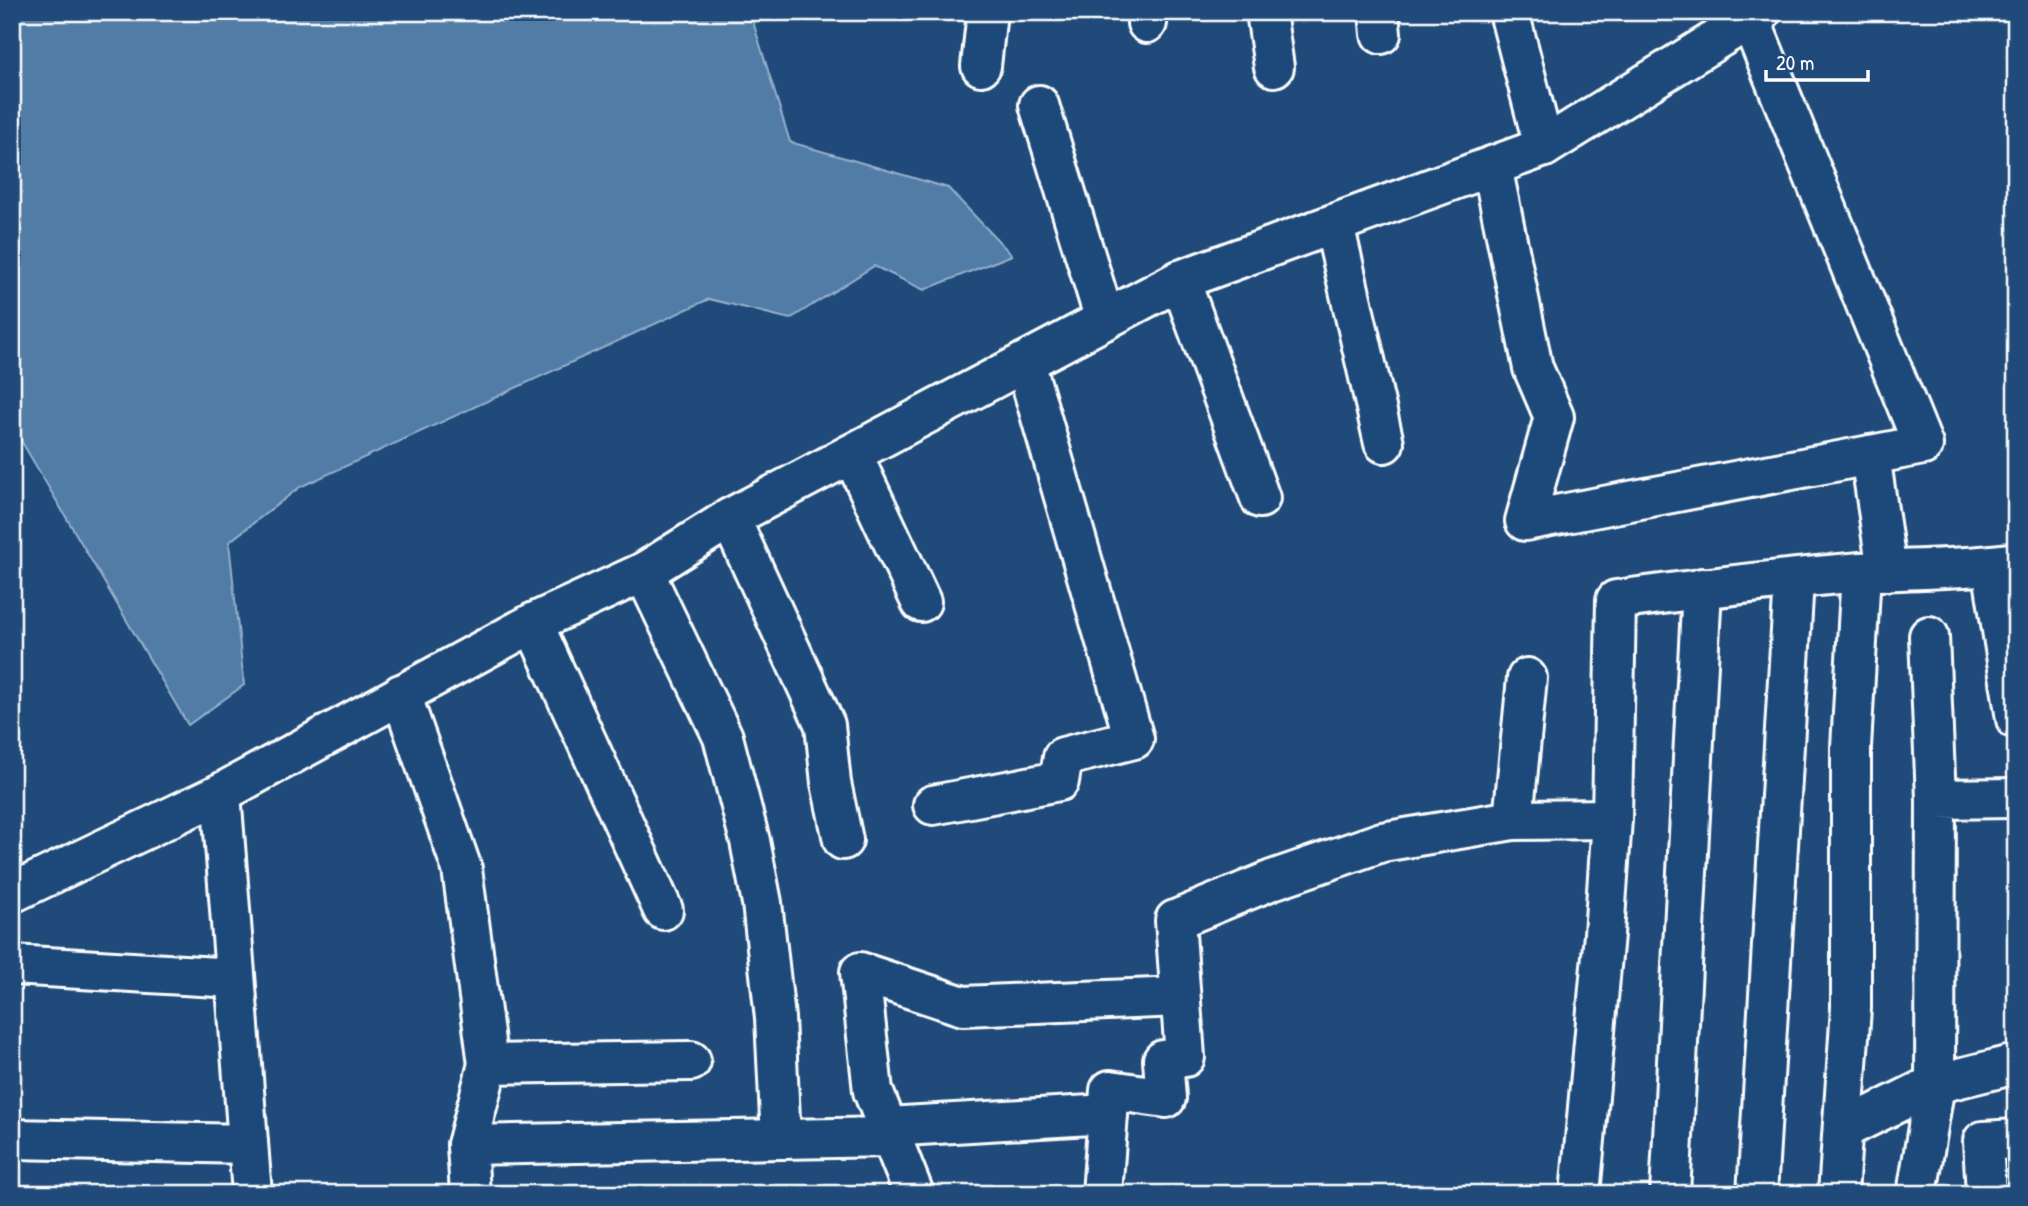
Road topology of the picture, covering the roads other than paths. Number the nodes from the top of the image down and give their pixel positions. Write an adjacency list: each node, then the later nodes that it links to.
1 (987, 12): 5 (street)
2 (1266, 12): 6 (street)
3 (1509, 12): 8 (street)
4 (1755, 16): 8 (street); 16 (street)
5 (981, 66)
6 (1274, 67)
7 (1039, 105): 12 (street)
8 (1544, 147): 9 (street)
9 (1492, 166): 10 (street); 16 (street)
10 (1334, 223): 11 (street); 14 (street)
11 (1180, 280): 12 (street); 17 (street)
12 (1105, 320): 13 (street)
13 (1025, 362): 15 (street); 33 (street)
14 (1384, 443)
15 (852, 454): 18 (street); 24 (street)
16 (1870, 455): 20 (street)
17 (1260, 498)
18 (730, 518): 21 (street); 36 (street)
19 (2004, 564): 20 (street); 29 (street)
20 (1874, 571): 22 (street); 47 (street)
21 (644, 572): 25 (street); 50 (street)
22 (1794, 580): 23 (street); 60 (street)
23 (1702, 589): 35 (street); 59 (street)
24 (921, 602)
25 (533, 623): 28 (street); 38 (street)
26 (1929, 636): 32 (street)
27 (1527, 678): 34 (street)
28 (401, 694): 30 (street); 43 (street)
29 (2016, 719)
30 (221, 793): 37 (street); 40 (street)
31 (2016, 797): 32 (street)
32 (1936, 799): 45 (street)
33 (933, 805)
34 (1513, 820): 35 (street); 41 (street)
35 (1612, 820): 58 (street)
36 (843, 840)
37 (12, 894)
38 (663, 910)
39 (12, 965): 40 (street)
40 (235, 978): 52 (street)
41 (1180, 997): 46 (street); 48 (street)
42 (691, 1061): 43 (street)
43 (488, 1063): 53 (street)
44 (2016, 1064): 45 (street)
45 (1935, 1084): 47 (street); 62 (street)
46 (1108, 1114): 48 (street); 57 (street)
47 (1844, 1129): 61 (street)
48 (889, 1132): 50 (street); 56 (street)
49 (12, 1139): 52 (street)
50 (781, 1139): 53 (street)
51 (2016, 1139): 63 (street)
52 (248, 1144): 54 (street)
53 (467, 1144): 55 (street)
54 (252, 1194)
55 (470, 1194)
56 (914, 1194)
57 (1102, 1194)
58 (1580, 1194)
59 (1670, 1194)
60 (1757, 1194)
61 (1838, 1194)
62 (1917, 1194)
63 (1986, 1194)

